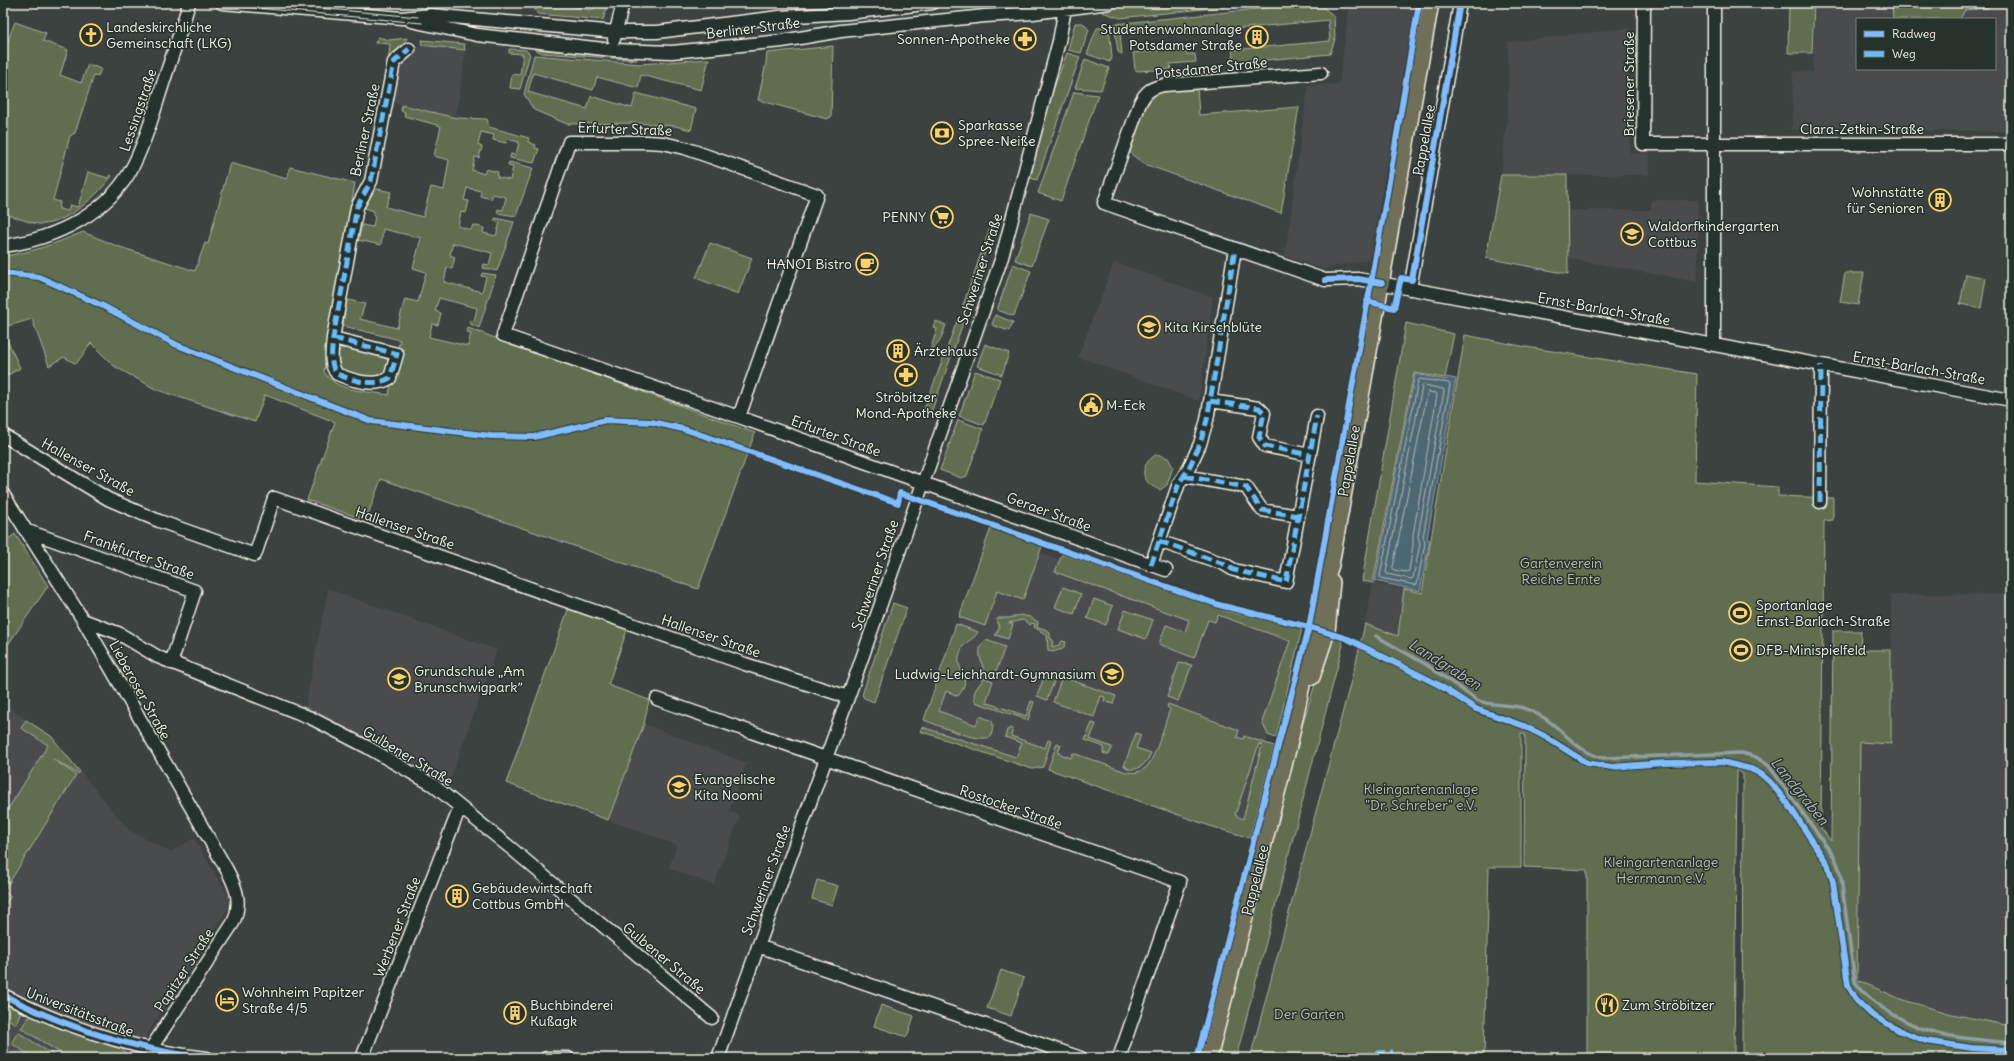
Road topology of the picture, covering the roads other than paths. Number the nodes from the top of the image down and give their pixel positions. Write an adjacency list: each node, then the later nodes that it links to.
1 (189, 3): 18 (street, Lessingstraße)
2 (222, 3): 11 (street, Berliner Straße)
3 (623, 3): 12 (street)
4 (932, 3): 12 (street, Berliner Straße)
5 (1109, 3): 10 (street, Berliner Straße)
6 (1430, 3): 20 (main road, Pappelallee)
7 (1462, 3): 21 (street, Pappelallee)
8 (1644, 3): 17 (street, Briesener Straße)
9 (1714, 3): 17 (street)
10 (1065, 6): 14 (street, Berliner Straße); 32 (street, Schweriner Straße)
11 (402, 18): 12 (street, Berliner Straße); 14 (street, Berliner Straße)
12 (616, 32): 14 (street)
13 (409, 50): 22 (street, Berliner Straße)
14 (612, 50)
15 (1320, 73): 19 (street, Potsdamer Straße)
16 (2011, 144): 17 (street, Clara-Zetkin-Straße)
17 (1714, 145): 23 (street)
18 (3, 246)
19 (1235, 249): 20 (street, Potsdamer Straße); 26 (street)
20 (1382, 283): 21 (street, Ernst-Barlach-Straße); 58 (main road, Pappelallee)
21 (1410, 289): 23 (street, Ernst-Barlach-Straße)
22 (333, 338): 22 (street, Berliner Straße)
23 (1714, 345): 24 (street, Ernst-Barlach-Straße)
24 (1821, 365): 25 (street, Ernst-Barlach-Straße); 34 (street)
25 (2011, 400)
26 (1210, 401): 30 (street); 31 (street)
27 (1317, 416): 30 (street)
28 (739, 417): 28 (street, Erfurter Straße); 32 (street, Erfurter Straße)
29 (3, 435): 42 (street, Hallenser Straße)
30 (1310, 455): 35 (street)
31 (1184, 476): 35 (street); 37 (street)
32 (923, 483): 38 (street, Geraer Straße); 42 (street, Schweriner Straße)
33 (3, 494): 36 (street, Lieberoser Straße)
34 (1820, 502)
35 (1298, 516): 37 (street)
36 (25, 530): 40 (street, Lieberoser Straße); 41 (street, Frankfurter Straße)
37 (1159, 541): 38 (street)
38 (1151, 565): 39 (street, Geraer Straße)
39 (1166, 570)
40 (83, 620): 41 (street, Gulbener Straße); 46 (street, Lieberoser Straße)
41 (171, 663): 45 (street, Gulbener Straße)
42 (848, 697): 44 (street, Schweriner Straße)
43 (657, 699): 44 (street, Rostocker Straße)
44 (825, 757): 47 (street, Schweriner Straße); 57 (street, Rostocker Straße)
45 (460, 807): 49 (street, Gulbener Straße); 52 (street, Werbener Straße)
46 (238, 906): 50 (street, Papitzer Straße)
47 (758, 946): 55 (street, Schweriner Straße); 56 (street)
48 (3, 994): 50 (street, Universitätsstraße)
49 (712, 1018)
50 (150, 1050): 51 (street, Universitätsstraße)
51 (207, 1058)
52 (362, 1058)
53 (546, 1058): 54 (street)
54 (568, 1058)
55 (718, 1058)
56 (1081, 1058)
57 (1119, 1058)
58 (1209, 1058)

